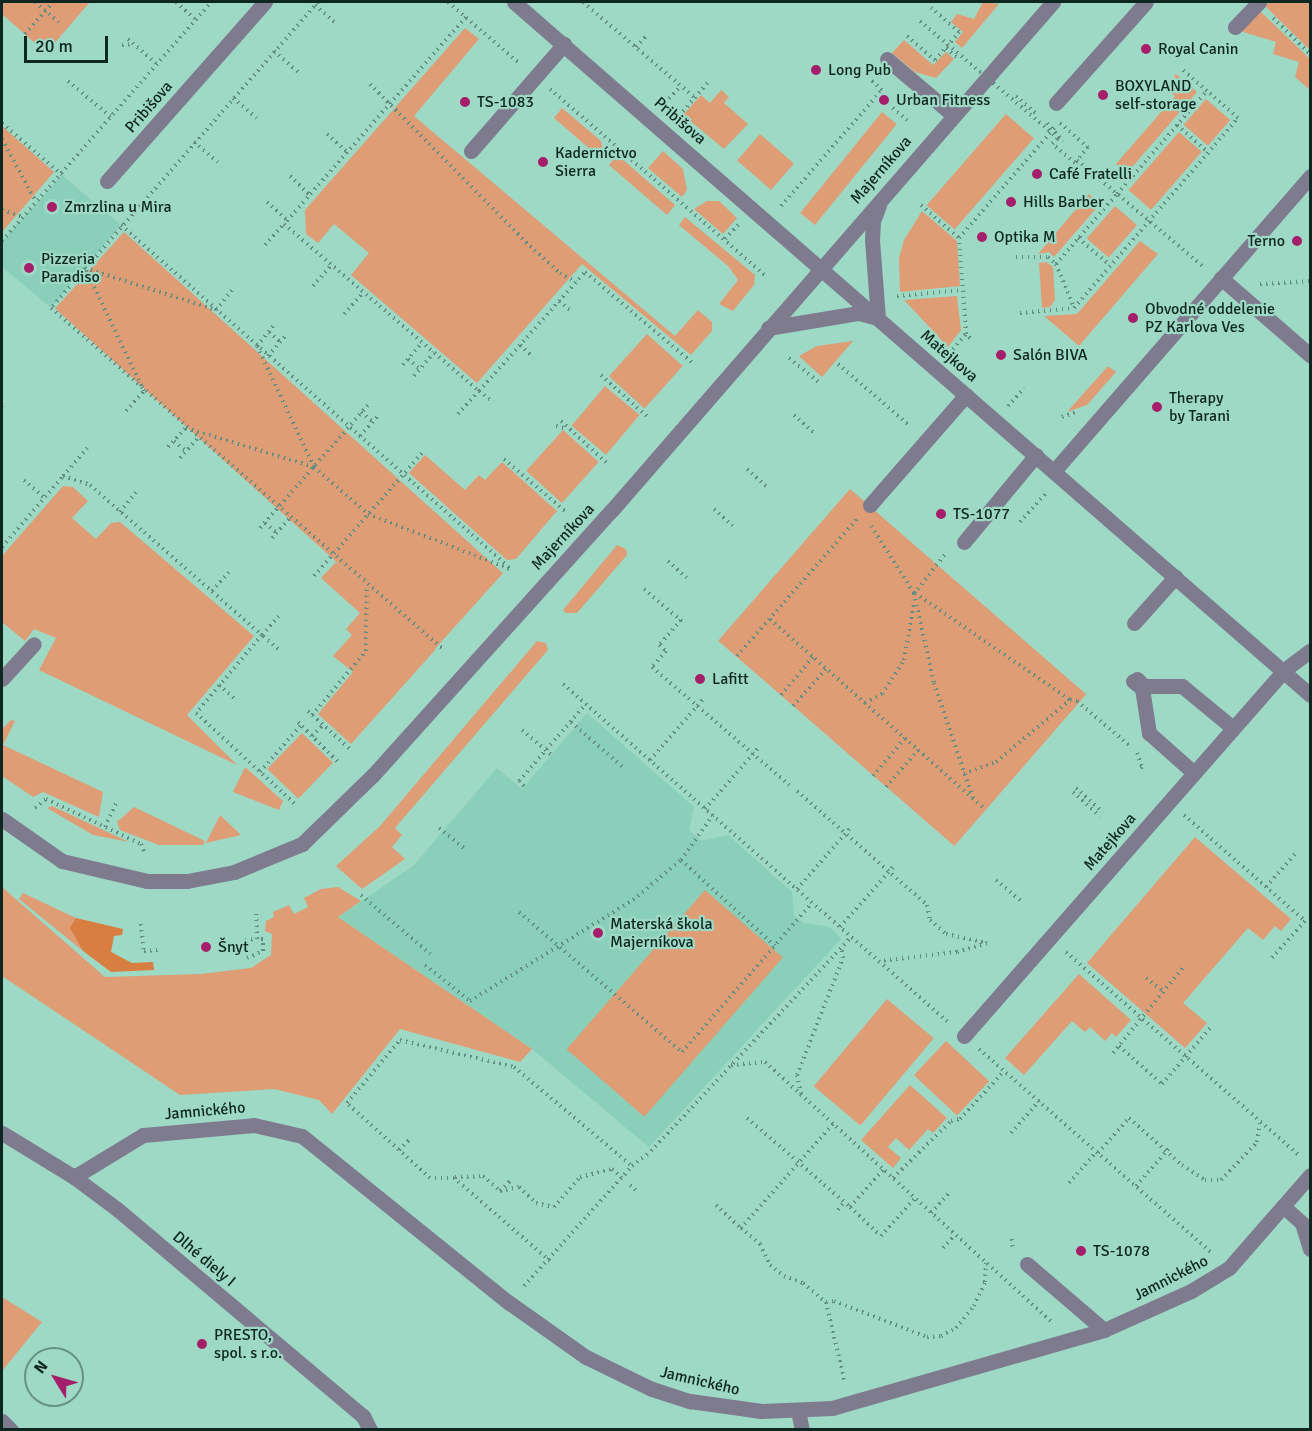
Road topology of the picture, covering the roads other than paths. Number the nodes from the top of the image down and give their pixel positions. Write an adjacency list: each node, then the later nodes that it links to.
1 (265, 2): 13 (street, Pribišova)
2 (514, 2): 7 (street, Pribišova)
3 (1053, 2): 10 (street, Majerníkova)
4 (1146, 2): 9 (street)
5 (1258, 2): 6 (street)
6 (1235, 27)
7 (564, 44): 11 (street); 15 (street, Pribišova)
8 (887, 59): 10 (street)
9 (1062, 108)
10 (953, 115): 14 (street, Majerníkova)
11 (471, 152)
12 (1311, 176): 16 (street)
13 (107, 181)
14 (882, 196): 15 (street, Majerníkova); 17 (street)
15 (819, 270): 17 (street, Matejkova); 18 (street, Majerníkova)
16 (1221, 278): 19 (street); 22 (street)
17 (878, 318): 18 (street); 20 (street, Matejkova)
18 (768, 328): 34 (street, Majerníkova)
19 (1311, 355)
20 (966, 394): 21 (street, Matejkova); 23 (street)
21 (1036, 456): 22 (street, Matejkova); 24 (street)
22 (1054, 471): 25 (street, Matejkova)
23 (866, 509)
24 (964, 542)
25 (1175, 577): 26 (street); 29 (street, Matejkova)
26 (1134, 622)
27 (34, 644): 30 (street)
28 (1311, 651): 29 (street)
29 (1283, 671): 31 (street, Matejkova); 32 (street, Matejkova)
30 (2, 679)
31 (1311, 695)
32 (1233, 728): 33 (street, Matejkova); 33 (street)
33 (1194, 773): 35 (street, Matejkova)
34 (2, 819)
35 (964, 1036)
36 (2, 1133): 38 (street, Dlhé diely I)
37 (1311, 1175): 39 (street, Jamnického)
38 (74, 1176): 43 (street, Jamnického); 46 (street, Dlhé diely I)
39 (1283, 1206): 40 (street); 42 (street, Jamnického)
40 (1311, 1249)
41 (1027, 1264): 42 (street)
42 (1104, 1330): 43 (street, Jamnického)
43 (798, 1410): 47 (street)
44 (2, 1421): 45 (street)
45 (11, 1430)
46 (370, 1430)
47 (802, 1430)

